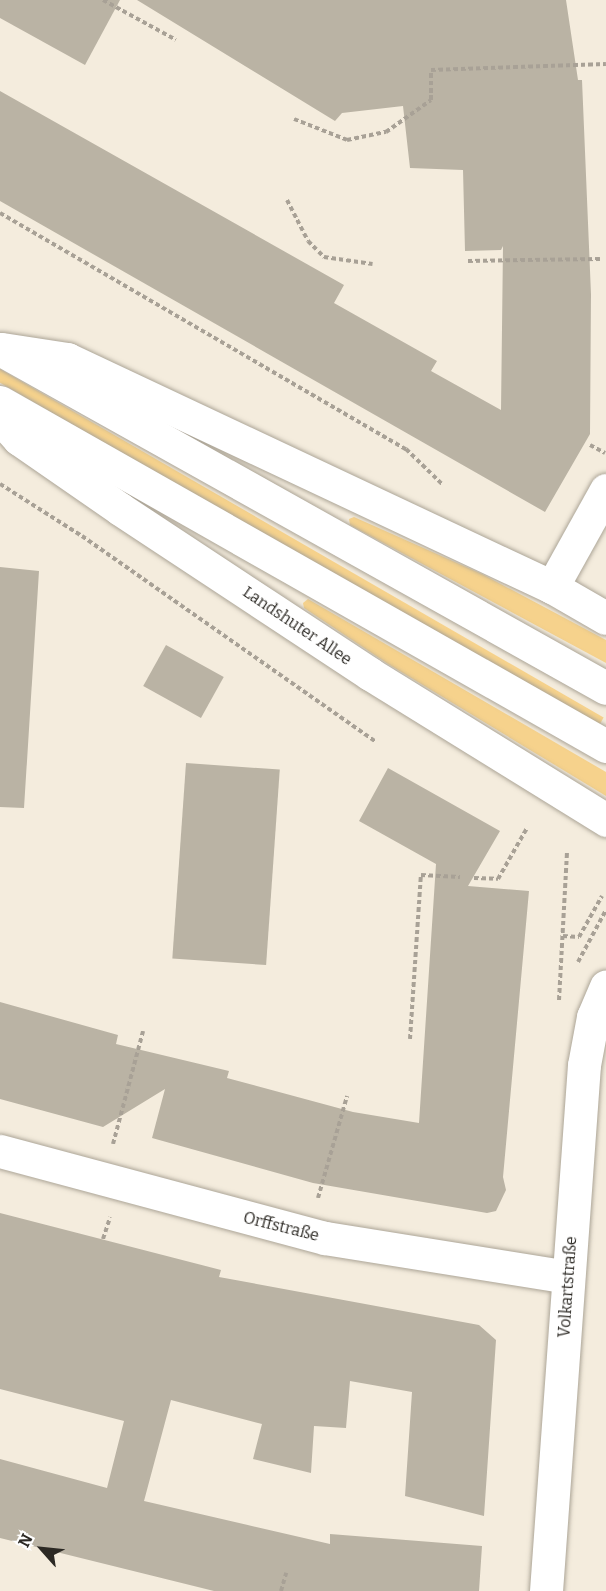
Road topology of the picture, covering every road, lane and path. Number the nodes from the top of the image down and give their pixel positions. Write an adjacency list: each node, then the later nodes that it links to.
1 (103, 0): 2 (path)
2 (176, 40)
3 (606, 64): 4 (path)
4 (294, 119)
5 (287, 200): 9 (path)
6 (0, 213): 16 (path)
7 (600, 259): 8 (path)
8 (468, 261)
9 (373, 264)
10 (0, 349): 18 (main road); 20 (main road)
11 (0, 402): 22 (main road)
12 (0, 417): 23 (main road, Landshuter Allee)
13 (590, 445): 14 (path)
14 (606, 454)
15 (0, 484): 21 (path)
16 (442, 484)
17 (606, 490): 18 (main road)
18 (552, 587): 19 (main road)
19 (606, 618)
20 (606, 688)
21 (375, 741)
22 (606, 746)
23 (606, 820)
24 (527, 828): 27 (path)
25 (567, 850): 30 (path)
26 (460, 877): 35 (path)
27 (474, 878)
28 (602, 896): 30 (path)
29 (606, 910): 31 (path)
30 (563, 936): 33 (path)
31 (579, 960)
32 (606, 987): 40 (main road, Volkartstraße)
33 (559, 1000)
34 (143, 1031): 38 (path)
35 (410, 1039)
36 (347, 1096): 39 (path)
37 (0, 1151): 38 (main road, Orffstraße)
38 (104, 1180): 39 (main road, Orffstraße)
39 (309, 1234): 40 (main road, Orffstraße)
40 (568, 1277): 43 (main road, Volkartstraße)
41 (286, 1573): 42 (path)
42 (281, 1591)
43 (546, 1591)

